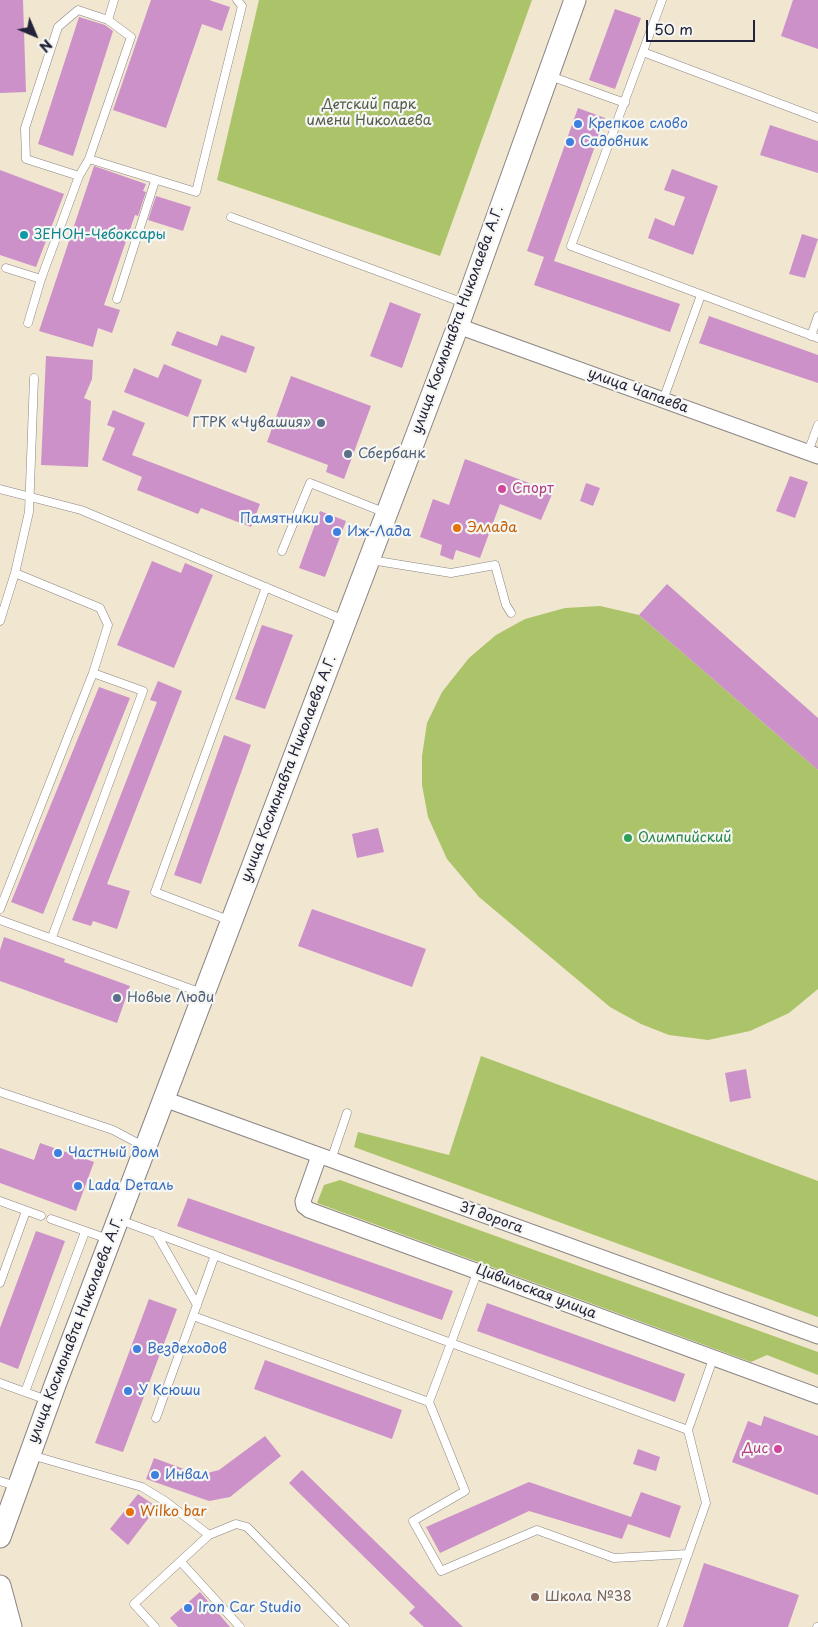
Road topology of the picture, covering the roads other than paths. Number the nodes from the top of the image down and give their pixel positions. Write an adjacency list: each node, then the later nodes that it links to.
1 (114, 0): 5 (lane)
2 (237, 0): 12 (lane)
3 (575, 0): 7 (street, улица Космонавта Николаева А.Г.)
4 (662, 0): 6 (lane)
5 (108, 20): 10 (lane); 11 (lane)
6 (643, 52): 8 (lane); 9 (lane)
7 (548, 75): 8 (lane); 18 (street, улица Космонавта Николаева А.Г.)
8 (624, 103): 16 (lane)
9 (818, 118)
10 (89, 159): 11 (lane); 12 (lane)
11 (79, 176): 15 (lane)
12 (155, 181): 17 (lane)
13 (231, 217): 18 (lane)
14 (6, 268): 15 (lane)
15 (40, 279): 20 (lane)
16 (701, 294): 22 (lane); 24 (lane)
17 (118, 300)
18 (466, 303): 21 (street, улица Космонавта Николаева А.Г.)
19 (818, 316): 22 (lane)
20 (28, 323)
21 (458, 326): 24 (street, улица Чапаева); 29 (street, улица Космонавта Николаева А.Г.)
22 (815, 337)
23 (34, 378): 28 (lane)
24 (663, 400): 26 (street, улица Чапаева)
25 (818, 425): 26 (lane)
26 (813, 454)
27 (0, 488): 28 (lane)
28 (30, 495): 32 (lane); 33 (lane)
29 (386, 513): 30 (lane); 31 (street, улица Космонавта Николаева А.Г.)
30 (282, 551)
31 (368, 560): 34 (lane); 35 (street, улица Космонавта Николаева А.Г.)
32 (15, 573): 36 (lane); 37 (lane)
33 (266, 588): 35 (lane); 40 (lane)
34 (511, 613)
35 (345, 620): 40 (street, улица Космонавта Николаева А.Г.)
36 (0, 621)
37 (92, 673): 38 (lane); 41 (lane)
38 (0, 909)
39 (0, 920): 41 (lane)
40 (232, 921): 42 (street, улица Космонавта Николаева А.Г.)
41 (52, 937): 42 (lane)
42 (204, 994): 44 (street, улица Космонавта Николаева А.Г.)
43 (0, 1092): 46 (lane)
44 (164, 1099): 46 (street, улица Космонавта Николаева А.Г.); 47 (street, 31 дорога)
45 (347, 1113): 47 (lane)
46 (146, 1147): 51 (street, улица Космонавта Николаева А.Г.)
47 (325, 1158): 57 (street, Цивильская улица); 61 (street, 31 дорога)
48 (0, 1201): 49 (lane)
49 (26, 1210): 50 (lane); 58 (lane)
50 (41, 1216)
51 (118, 1219): 54 (lane); 55 (street, улица Космонавта Николаева А.Г.)
52 (50, 1220): 53 (lane)
53 (84, 1232): 55 (lane); 65 (lane)
54 (156, 1233): 56 (lane); 59 (lane)
55 (110, 1240): 67 (street, улица Космонавта Николаева А.Г.)
56 (216, 1255): 59 (lane); 62 (lane)
57 (478, 1270): 62 (lane); 63 (street, Цивильская улица)
58 (0, 1284)
59 (197, 1305): 60 (lane)
60 (193, 1316): 68 (lane); 69 (lane)
61 (818, 1336)
62 (451, 1343): 68 (lane); 70 (lane)
63 (713, 1359): 66 (street, Цивильская улица); 70 (lane)
64 (0, 1383): 65 (lane)
65 (25, 1392): 67 (lane)
66 (818, 1396)
67 (49, 1401): 71 (street, улица Космонавта Николаева А.Г.)
68 (429, 1402): 75 (lane)
69 (156, 1418)
70 (688, 1430): 75 (lane)
71 (29, 1455): 72 (street, улица Космонавта Николаева А.Г.); 73 (lane)
72 (9, 1484): 74 (street, улица Космонавта Николаева А.Г.)
73 (209, 1535): 76 (lane); 81 (lane)
74 (0, 1537)
75 (688, 1554): 82 (lane)
76 (181, 1562): 79 (lane); 80 (lane)
77 (0, 1586): 78 (street)
78 (11, 1627)
79 (155, 1627)
80 (240, 1627)
81 (345, 1627)
82 (662, 1627)

